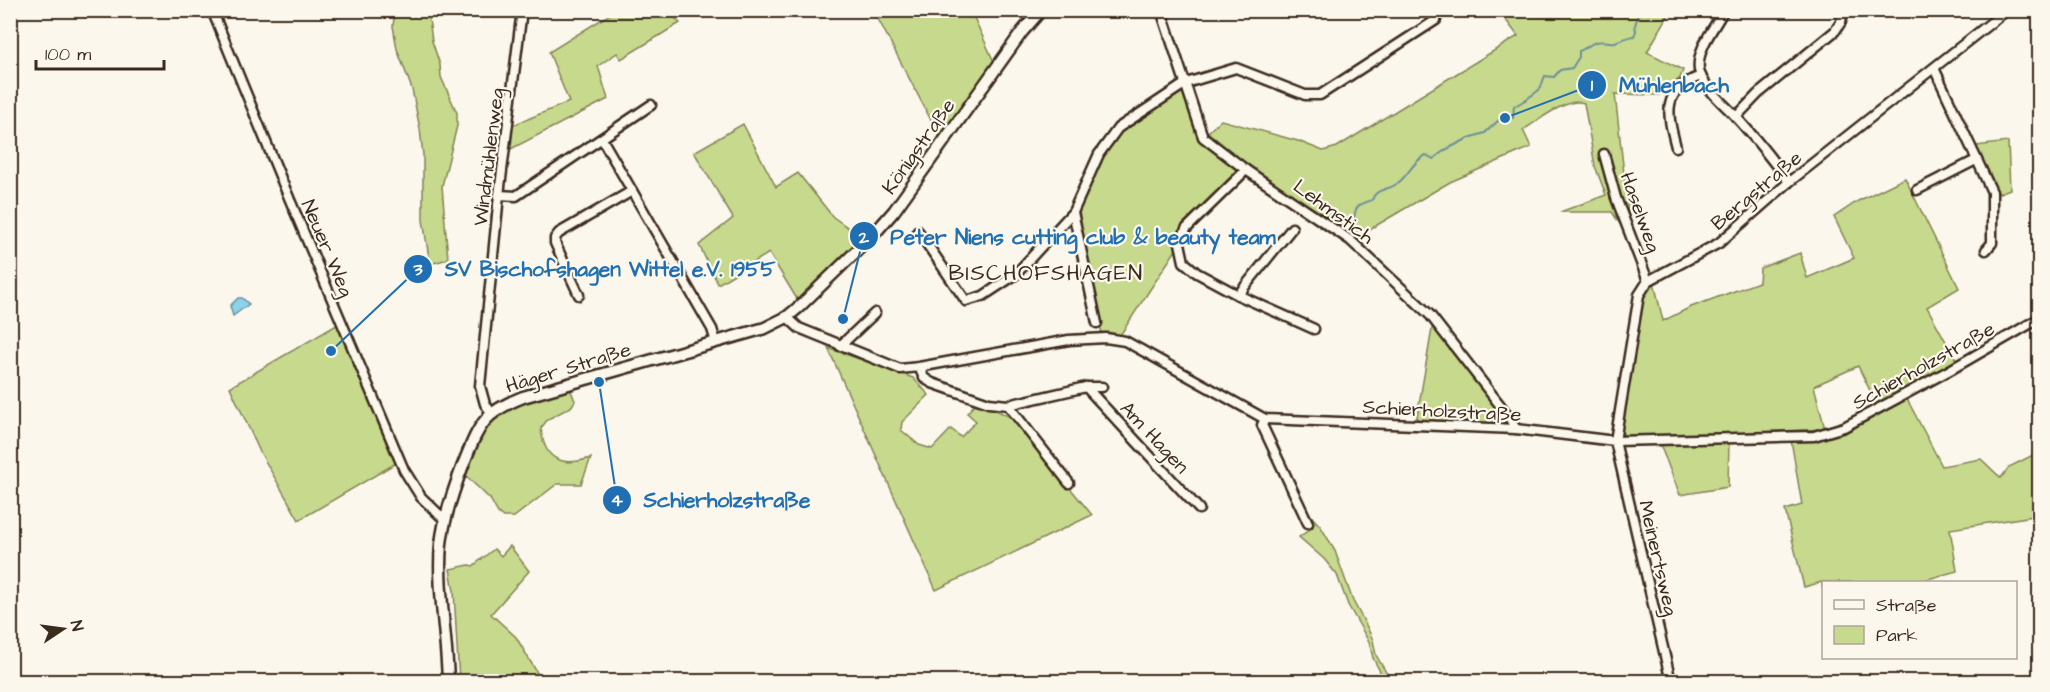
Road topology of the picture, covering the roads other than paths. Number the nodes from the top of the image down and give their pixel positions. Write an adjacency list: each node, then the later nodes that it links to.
1 (212, 10): 47 (street, Neuer Weg)
2 (522, 10): 22 (street, Windmühlenweg)
3 (1041, 10): 31 (main road, Königstraße)
4 (1161, 10): 11 (street, Lehmstich)
5 (1431, 10): 11 (street)
6 (1724, 10): 10 (street)
7 (1843, 10): 13 (street)
8 (2007, 10): 9 (street, Bergstraße)
9 (1934, 68): 17 (street); 19 (street, Bergstraße)
10 (1701, 76): 13 (street); 15 (street)
11 (1186, 83): 18 (street, Lehmstich); 23 (street)
12 (651, 105): 14 (street)
13 (1736, 117): 19 (street)
14 (602, 139): 21 (street); 22 (street)
15 (1676, 147)
16 (1604, 154): 27 (street, Haselweg)
17 (1976, 160): 20 (street); 26 (street)
18 (1246, 170): 29 (street); 43 (street, Lehmstich)
19 (1790, 182): 27 (street, Bergstraße)
20 (1917, 190)
21 (632, 191): 28 (street); 35 (street)
22 (499, 195): 41 (street, Windmühlenweg)
23 (1073, 212): 25 (street); 33 (street)
24 (1292, 228): 29 (street)
25 (918, 231)
26 (1986, 250)
27 (1648, 281): 44 (street)
28 (579, 295)
29 (1238, 295): 34 (street)
30 (875, 313): 36 (street)
31 (787, 317): 35 (main road, Häger Straße); 36 (street, Schierholzstraße)
32 (2040, 318): 44 (street, Schierholzstraße)
33 (1097, 323)
34 (1314, 329)
35 (716, 342): 41 (main road, Häger Straße)
36 (840, 346): 37 (street, Schierholzstraße)
37 (919, 367): 40 (street, Am Hagen); 42 (street, Schierholzstraße)
38 (1086, 387): 39 (street, Am Hagen); 40 (street, Am Hagen); 46 (street, Am Hagen)
39 (1102, 387)
40 (1008, 405): 45 (street)
41 (491, 412): 47 (main road, Häger Straße)
42 (1265, 419): 43 (street, Schierholzstraße); 48 (street)
43 (1516, 429): 44 (street, Schierholzstraße)
44 (1615, 441): 50 (street, Meinertsweg)
45 (1069, 483)
46 (1199, 509)
47 (445, 520): 49 (main road, Häger Straße)
48 (1308, 523)
49 (448, 681)
50 (1671, 681)

